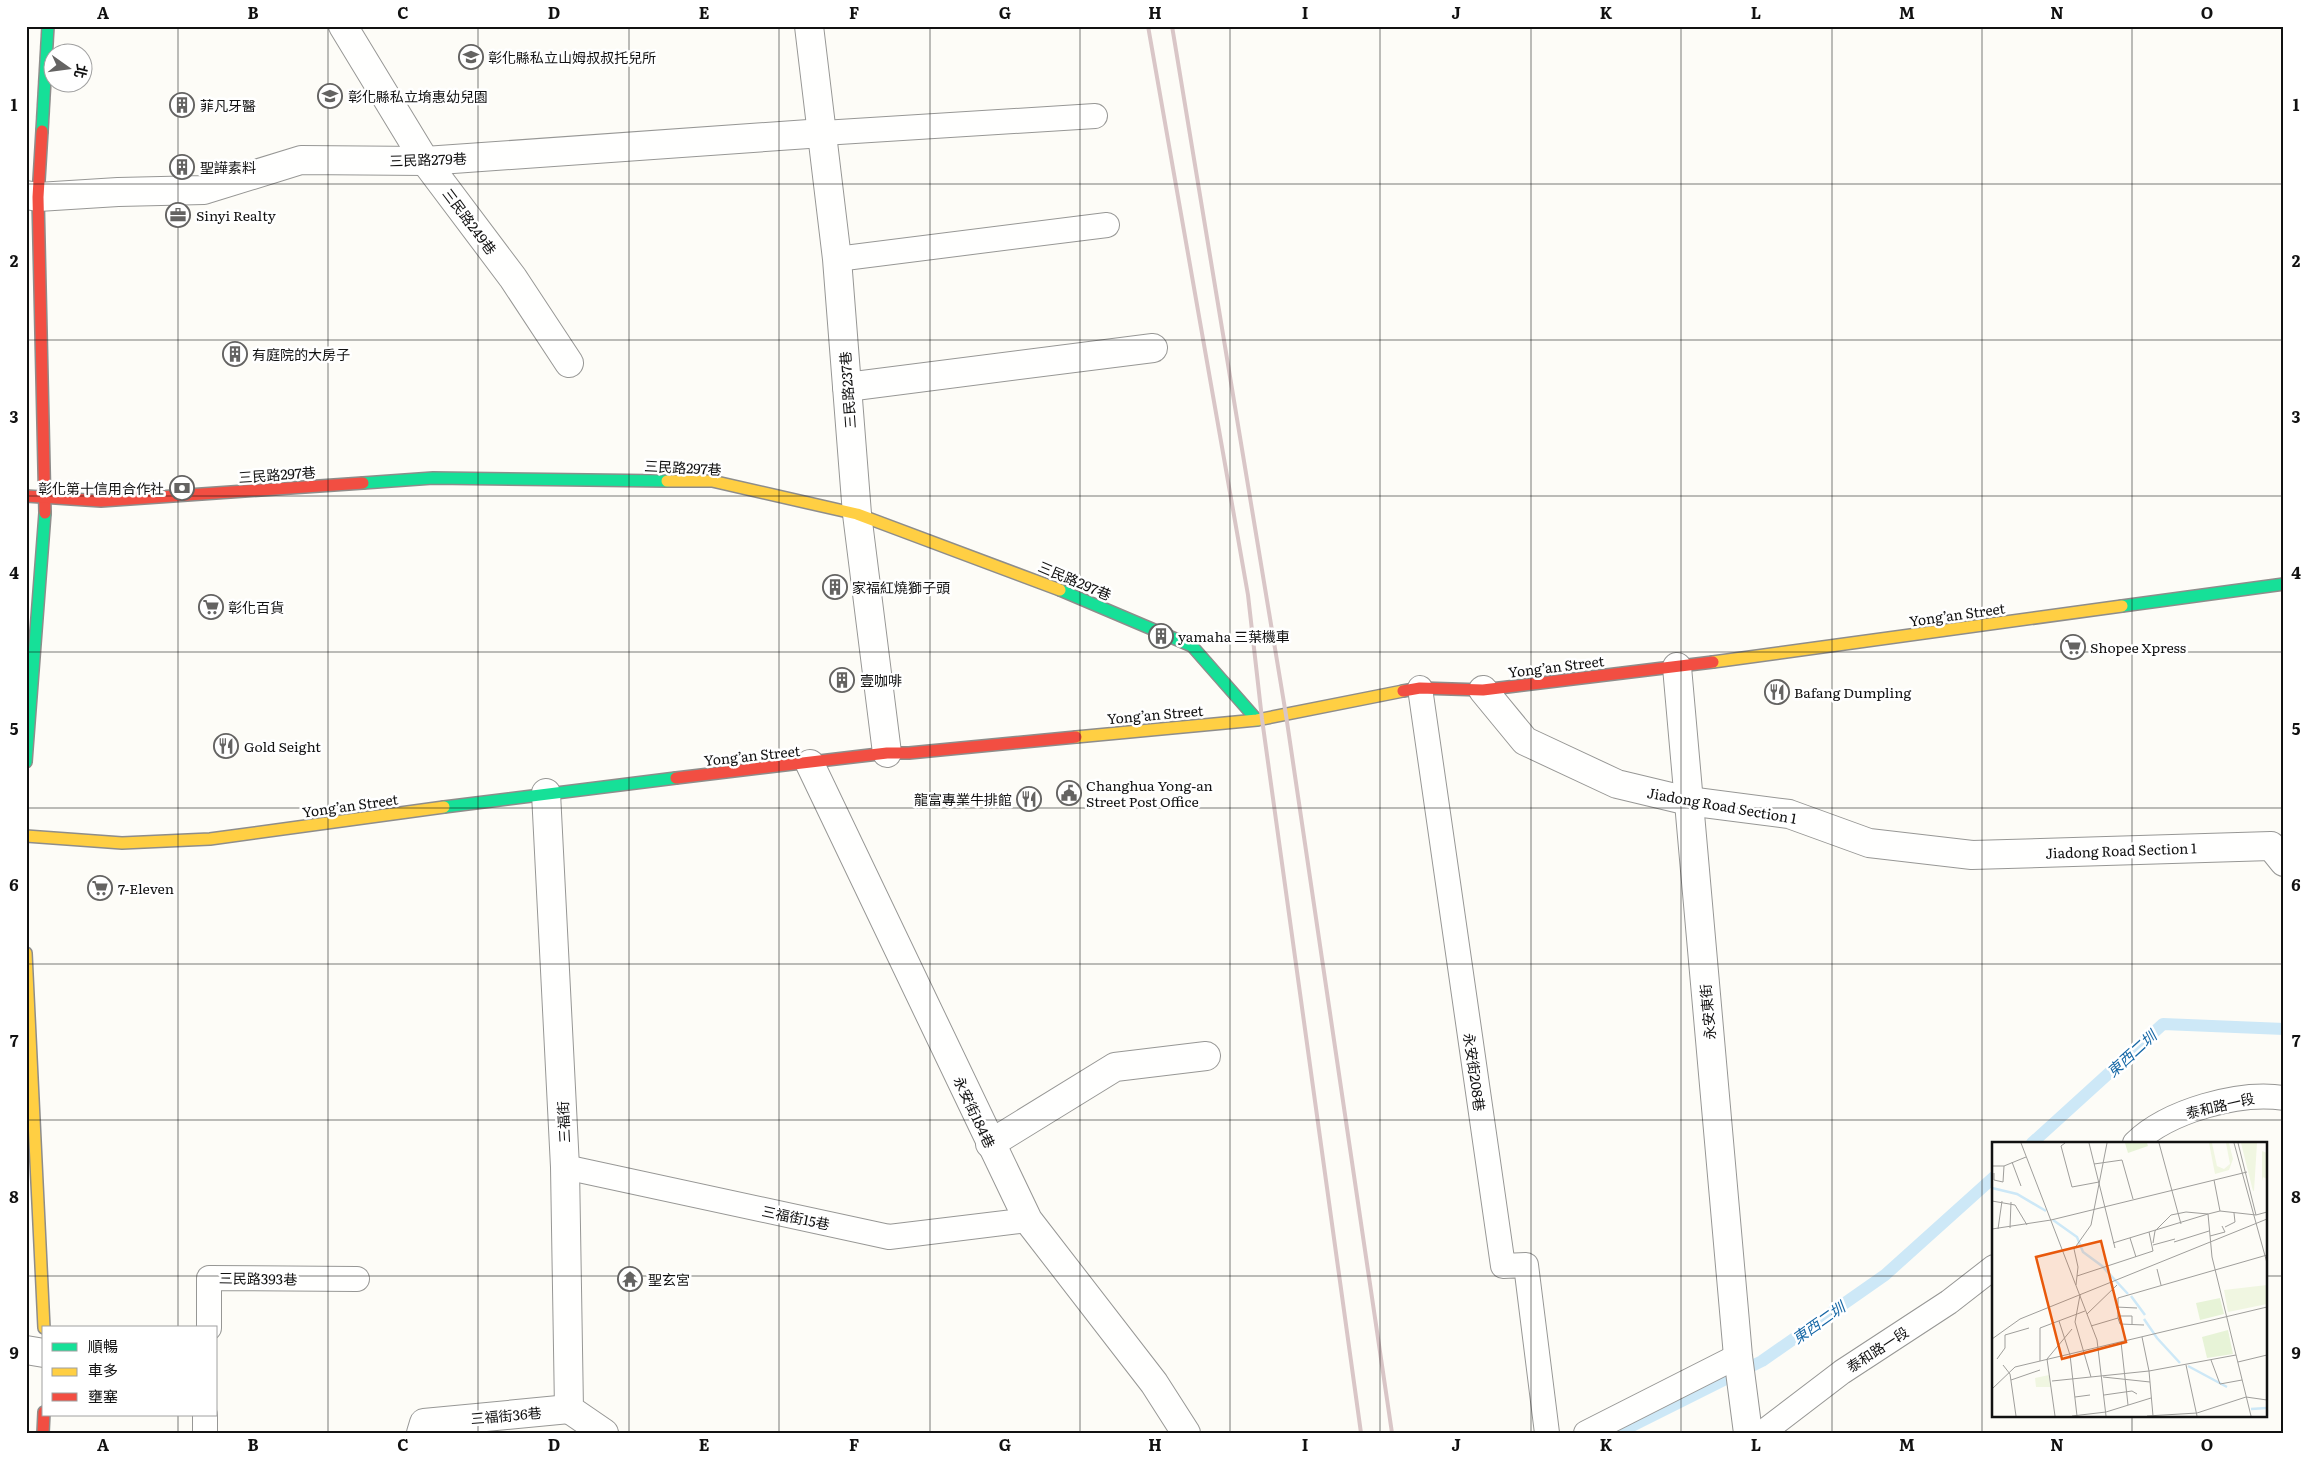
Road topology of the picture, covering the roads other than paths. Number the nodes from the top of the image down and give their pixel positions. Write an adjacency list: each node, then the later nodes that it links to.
1 (48, 26): 7 (street)
2 (343, 26): 6 (street, 三民路249巷)
3 (809, 26): 5 (street, 三民路237巷)
4 (1095, 116): 5 (lane)
5 (823, 132): 6 (street, 三民路279巷); 9 (street, 三民路237巷)
6 (425, 161): 7 (street, 三民路279巷); 11 (street, 三民路249巷)
7 (32, 196): 14 (street)
8 (1107, 225): 9 (lane)
9 (837, 259): 12 (street, 三民路237巷)
10 (1153, 348): 12 (street)
11 (569, 363)
12 (847, 387): 15 (street, 三民路237巷)
13 (26, 496): 14 (street, 三民路297巷)
14 (46, 497): 15 (street, 三民路297巷); 22 (street)
15 (857, 514): 20 (street, 三民路297巷); 21 (street, 三民路237巷)
16 (2284, 584): 17 (street, Yong’an Street)
17 (1678, 668): 19 (street, Yong’an Street); 25 (street, 永安東街)
18 (1420, 688): 19 (street, Yong’an Street); 20 (street, Yong’an Street); 50 (lane, 永安街208巷)
19 (1483, 690): 25 (street, Jiadong Road Section 1)
20 (1257, 720): 21 (street, Yong’an Street)
21 (887, 753): 23 (street, Yong’an Street)
22 (26, 762)
23 (810, 764): 24 (street, Yong’an Street); 32 (street, 永安街184巷)
24 (546, 793): 26 (street, Yong’an Street); 33 (street, 三福街)
25 (1688, 801): 27 (street, Jiadong Road Section 1); 41 (street, 永安東街)
26 (26, 836)
27 (2280, 847)
28 (26, 953): 37 (street)
29 (1206, 1056): 32 (street)
30 (2284, 1098): 31 (lane, 泰和路一段)
31 (2135, 1142)
32 (990, 1144): 34 (street, 永安街184巷)
33 (565, 1167): 34 (lane, 三福街15巷); 42 (street, 三福街)
34 (1028, 1220): 49 (street, 永安街184巷)
35 (1992, 1270): 53 (lane, 泰和路一段)
36 (357, 1279): 38 (lane, 三民路393巷)
37 (44, 1326)
38 (209, 1326)
39 (26, 1350): 40 (street)
40 (42, 1353)
41 (1738, 1356): 51 (lane); 52 (street, 永安東街)
42 (568, 1409): 47 (street, 三福街36巷); 48 (street)
43 (44, 1416): 45 (street)
44 (205, 1416): 46 (lane)
45 (43, 1433)
46 (205, 1433)
47 (421, 1433)
48 (604, 1433)
49 (1186, 1433)
50 (1547, 1433)
51 (1586, 1433)
52 (1748, 1433)
53 (1762, 1433)

